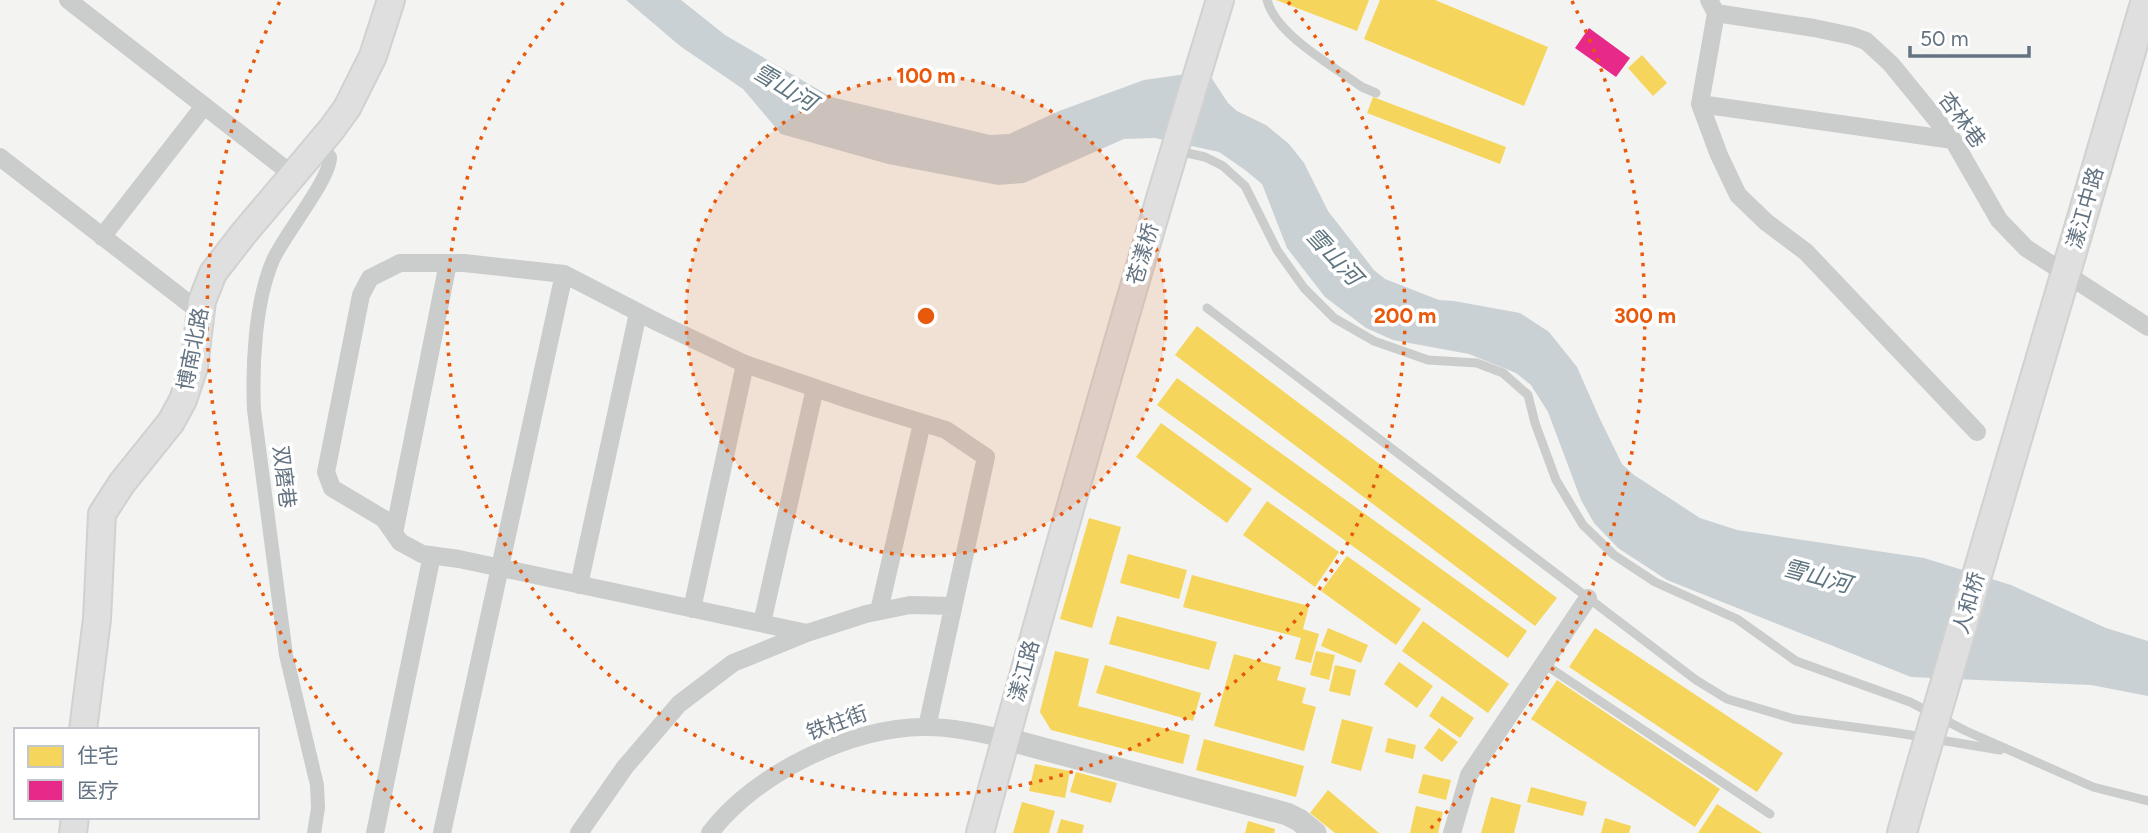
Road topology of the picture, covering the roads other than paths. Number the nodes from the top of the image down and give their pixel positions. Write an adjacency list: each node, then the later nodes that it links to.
1 (68, 0): 9 (street)
2 (391, 0): 11 (main road, 博南北路)
3 (1220, 0): 28 (main road, 苍漾桥)
4 (1267, 0): 7 (lane)
5 (2146, 0): 18 (main road, 漾江中路)
6 (1713, 6): 8 (street); 10 (street, 杏林巷)
7 (1376, 93)
8 (1700, 104): 10 (street); 27 (street)
9 (204, 106): 14 (street); 15 (street)
10 (1952, 140): 18 (street, 杏林巷)
11 (318, 145): 14 (main road, 博南北路); 46 (street, 双磨巷)
12 (1187, 153): 43 (lane)
13 (0, 157): 15 (street)
14 (293, 175): 20 (main road, 博南北路)
15 (102, 237): 20 (street)
16 (448, 263): 17 (street); 29 (street); 29 (street)
17 (564, 274): 21 (street); 31 (street)
18 (2066, 275): 22 (street, 杏林巷); 25 (main road, 漾江中路)
19 (1207, 307): 33 (lane)
20 (200, 312): 41 (main road, 博南北路)
21 (638, 313): 23 (street); 32 (street)
22 (2148, 327)
23 (745, 363): 24 (street); 35 (street)
24 (815, 388): 26 (street); 37 (street)
25 (2024, 415): 54 (main road, 人和桥, bridge)
26 (922, 423): 34 (street); 36 (street)
27 (1976, 432)
28 (1069, 509): 42 (main road, 漾江路)
29 (394, 533): 30 (street)
30 (432, 555): 31 (street); 47 (street)
31 (500, 568): 32 (street); 48 (street)
32 (579, 585): 35 (street)
33 (1588, 598): 39 (street); 43 (lane)
34 (953, 606): 36 (street); 40 (street)
35 (692, 609): 37 (street)
36 (878, 611): 38 (street)
37 (762, 623): 38 (street)
38 (807, 633): 49 (street)
39 (1544, 664): 45 (lane); 53 (street)
40 (927, 727): 42 (street, 铁柱街); 50 (street, 铁柱街)
41 (83, 728)
42 (1006, 739): 51 (main road, 漾江路); 52 (street)
43 (2015, 752): 44 (lane)
44 (2148, 801)
45 (1770, 814)
46 (314, 833)
47 (375, 833)
48 (442, 833)
49 (579, 833)
50 (710, 833)
51 (980, 833)
52 (1315, 833)
53 (1452, 833)
54 (1902, 833)

